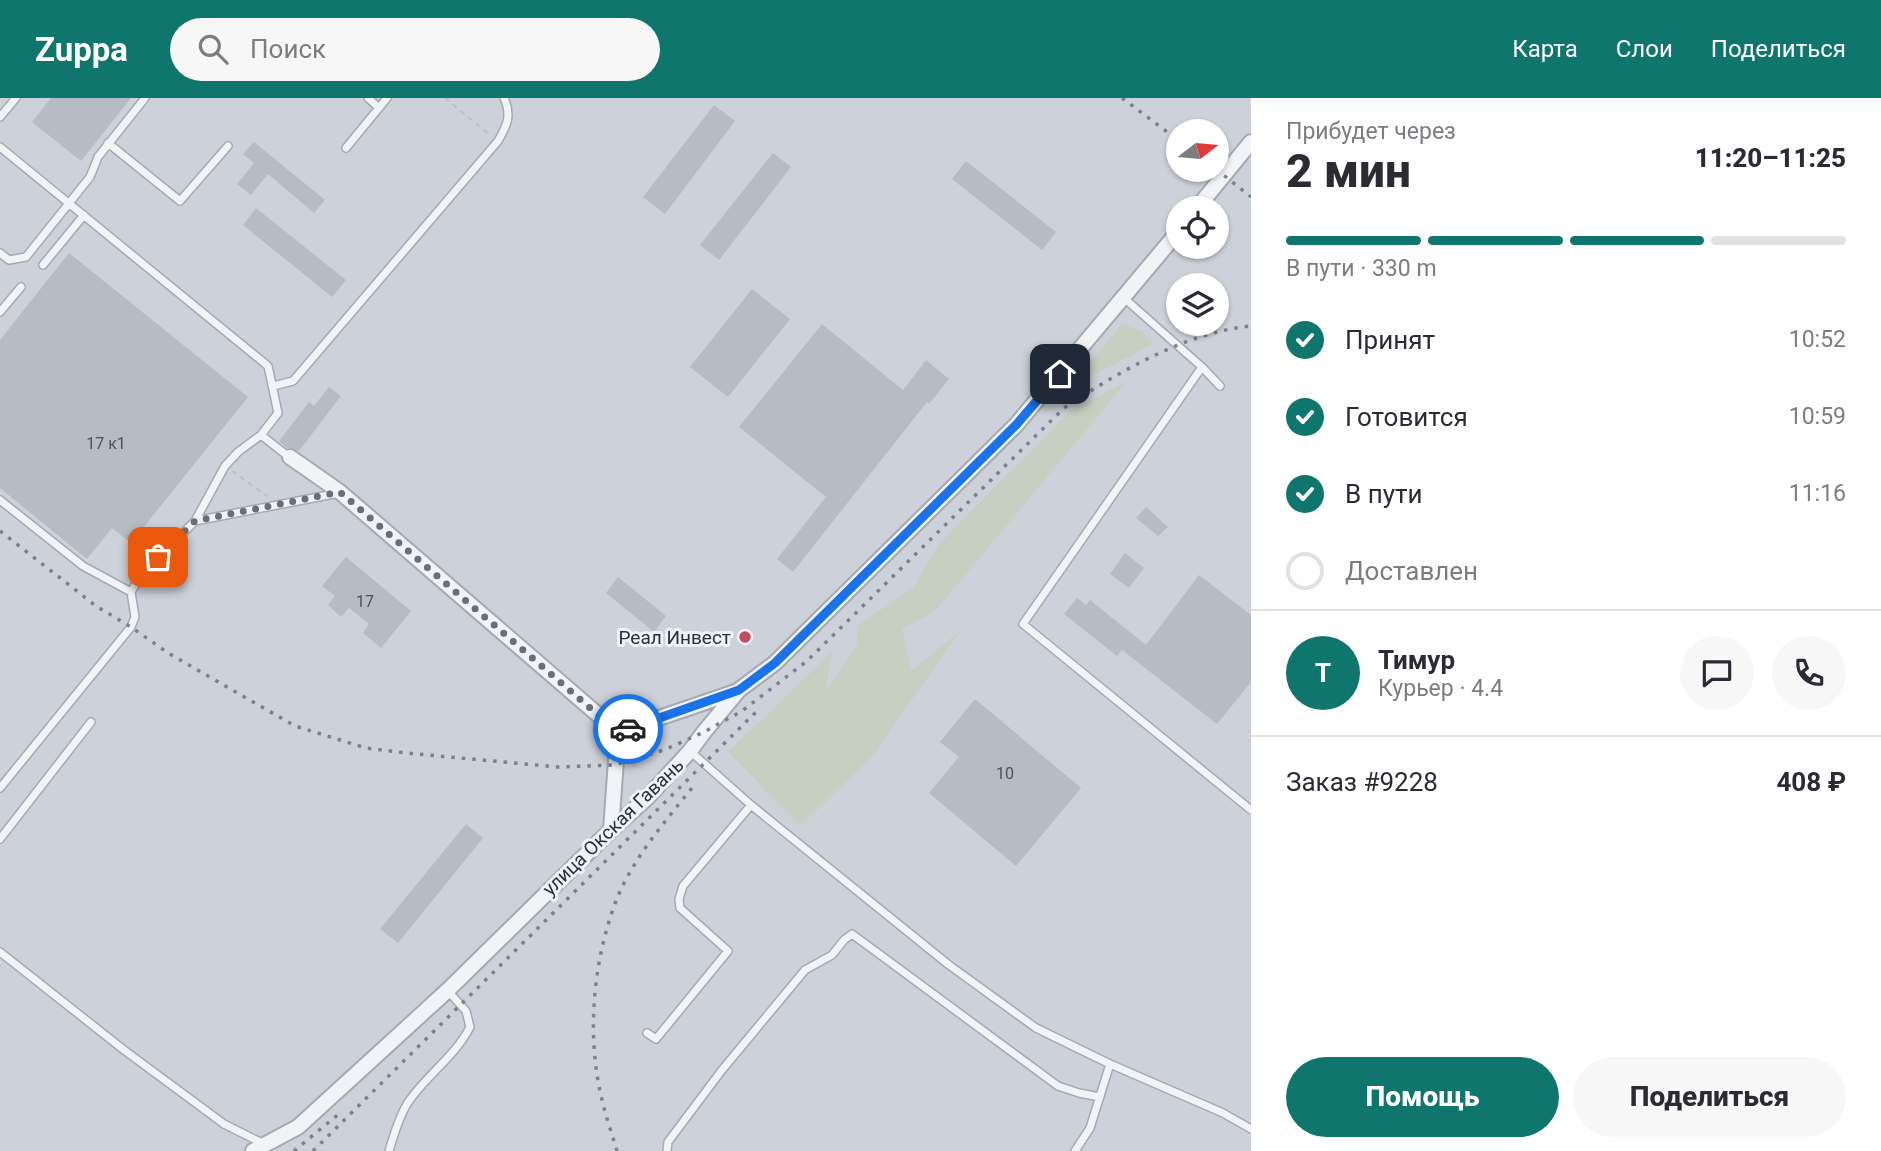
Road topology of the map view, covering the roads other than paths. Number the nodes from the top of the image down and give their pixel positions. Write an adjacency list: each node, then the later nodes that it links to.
1 (16, 98): 7 (lane)
2 (145, 98): 9 (lane)
3 (368, 98): 6 (lane)
4 (387, 98): 6 (lane)
5 (504, 98): 23 (lane)
6 (379, 108): 12 (lane)
7 (0, 117)
8 (1251, 142): 13 (street)
9 (108, 144): 10 (lane); 14 (lane)
10 (228, 146)
11 (0, 147): 14 (lane)
12 (346, 148)
13 (1207, 196)
14 (69, 203): 15 (lane); 17 (lane)
15 (84, 215): 18 (lane); 23 (lane)
16 (1166, 247): 20 (street, улица Окская Гавань)
17 (0, 253)
18 (43, 265)
19 (21, 287): 21 (lane)
20 (1124, 298): 22 (lane); 31 (street, улица Окская Гавань)
21 (0, 312)
22 (1202, 367): 24 (lane); 37 (lane)
23 (272, 386): 25 (lane)
24 (1220, 386)
25 (261, 435): 26 (lane); 29 (lane)
26 (290, 457): 27 (street)
27 (340, 492): 29 (lane); 33 (street)
28 (0, 500): 30 (lane)
29 (195, 521): 30 (lane)
30 (131, 592): 35 (lane)
31 (739, 690): 33 (street); 34 (street, улица Окская Гавань)
32 (91, 722): 39 (lane)
33 (618, 732): 38 (street)
34 (690, 751): 36 (lane); 38 (street, улица Окская Гавань)
35 (0, 788)
36 (751, 805): 42 (lane); 43 (lane)
37 (1251, 810)
38 (611, 830): 41 (street, улица Окская Гавань)
39 (0, 839)
40 (0, 952): 46 (lane)
41 (448, 990): 46 (street, улица Окская Гавань); 47 (lane)
42 (647, 1033)
43 (1110, 1064): 44 (lane); 45 (lane)
44 (1100, 1097): 48 (lane); 49 (lane)
45 (1251, 1129)
46 (258, 1147)
47 (389, 1151)
48 (667, 1151)
49 (1075, 1151)

